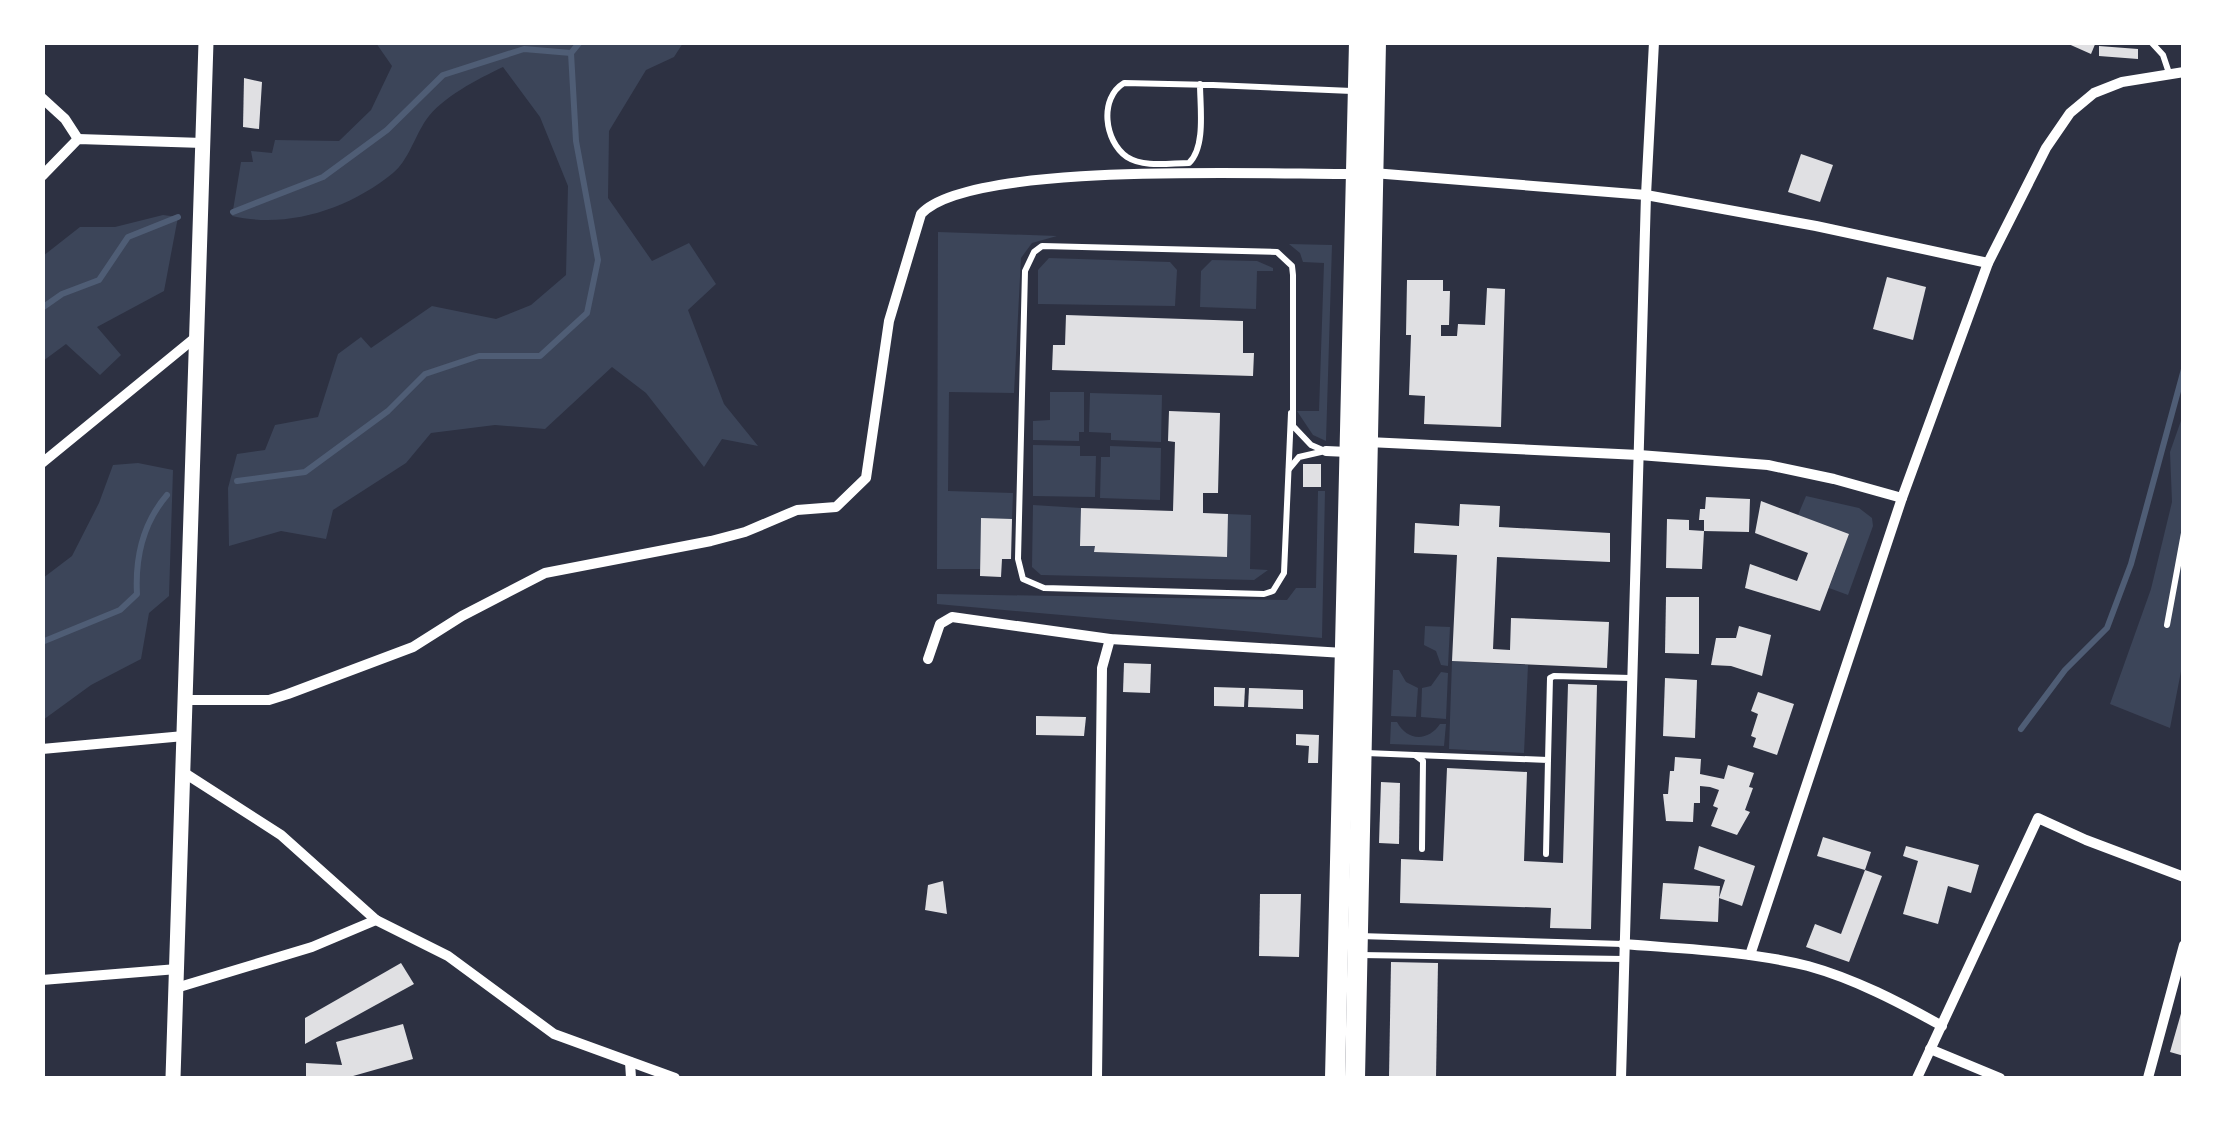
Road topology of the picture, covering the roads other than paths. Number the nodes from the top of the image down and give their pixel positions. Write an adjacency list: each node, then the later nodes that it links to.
1 (206, 42): 12 (street)
2 (1360, 42): 9 (main road)
3 (1376, 42): 13 (main road)
4 (1654, 42): 15 (street)
5 (2151, 42): 7 (lane)
6 (2184, 72): 7 (street)
7 (2169, 74): 16 (street)
8 (1200, 84): 8 (lane); 9 (lane)
9 (1358, 91): 13 (main road)
10 (42, 98): 11 (street)
11 (78, 139): 12 (street); 14 (street)
12 (203, 143): 17 (street)
13 (1364, 174): 15 (street); 19 (main road); 31 (street)
14 (42, 176)
15 (1646, 194): 16 (street); 21 (street)
16 (1988, 263): 24 (street)
17 (197, 336): 22 (street); 31 (street)
18 (1291, 414): 20 (lane); 23 (lane); 23 (lane)
19 (1357, 447): 20 (street); 21 (street); 28 (main road); 34 (main road)
20 (1326, 451): 23 (lane)
21 (1639, 455): 24 (street); 30 (street)
22 (42, 464)
23 (1288, 470)
24 (1902, 498): 45 (street)
25 (2184, 533): 26 (lane)
26 (2167, 625)
27 (1110, 639): 28 (street); 29 (street); 56 (street)
28 (1344, 653): 57 (main road)
29 (928, 659)
30 (1631, 678): 36 (lane); 42 (street)
31 (186, 700): 32 (street)
32 (184, 736): 33 (street); 37 (street)
33 (42, 749)
34 (1360, 752): 35 (lane); 44 (main road)
35 (1415, 756): 36 (lane); 38 (lane)
36 (1548, 760): 39 (lane)
37 (183, 772): 41 (street); 47 (street)
38 (1422, 849)
39 (1546, 854)
40 (2184, 876): 50 (street)
41 (376, 920): 49 (street); 52 (street)
42 (1624, 944): 44 (lane); 45 (street); 46 (street)
43 (2184, 944): 62 (street)
44 (1358, 945): 46 (lane); 58 (main road)
45 (1750, 955): 50 (street)
46 (1624, 960): 59 (street)
47 (177, 970): 48 (street); 49 (street)
48 (42, 980)
49 (176, 988): 53 (street)
50 (1942, 1026): 51 (street)
51 (1930, 1049): 60 (street); 61 (street)
52 (630, 1062): 54 (street); 55 (street)
53 (173, 1078)
54 (631, 1078)
55 (676, 1078)
56 (1097, 1078)
57 (1334, 1078)
58 (1355, 1078)
59 (1621, 1078)
60 (1917, 1078)
61 (2000, 1078)
62 (2148, 1078)

